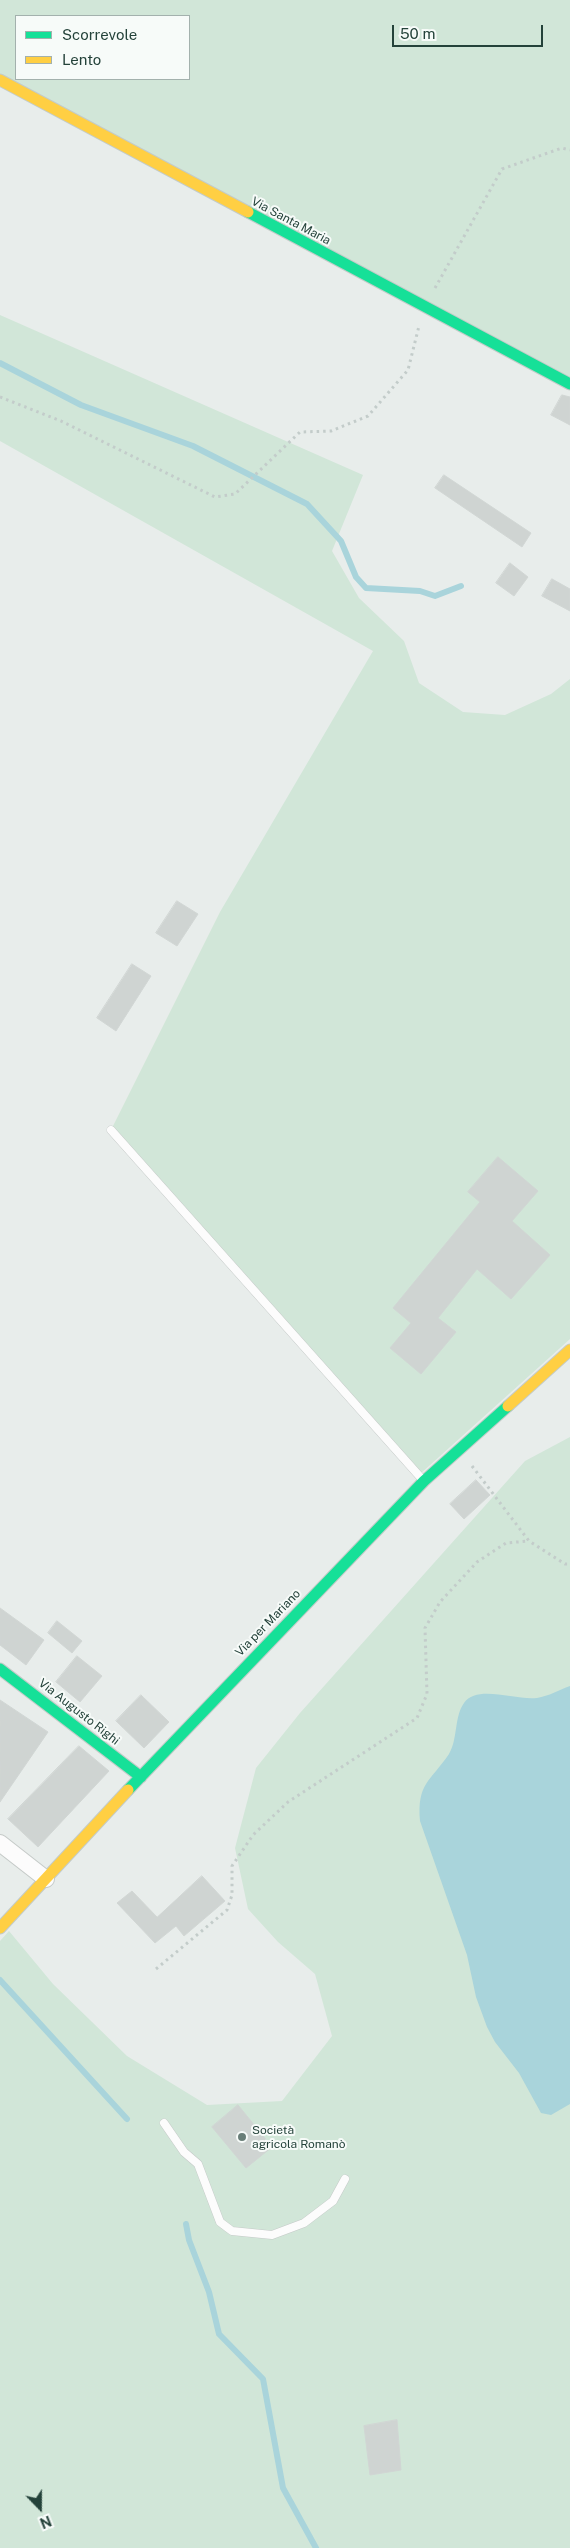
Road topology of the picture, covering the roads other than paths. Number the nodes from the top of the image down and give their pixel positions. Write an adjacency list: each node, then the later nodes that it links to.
1 (0, 80): 2 (street, Via Santa Maria)
2 (570, 384)
3 (111, 1130): 5 (lane)
4 (570, 1350): 5 (street, Via per Mariano)
5 (424, 1481): 7 (street, Via per Mariano)
6 (0, 1669): 7 (street, Via Augusto Righi)
7 (141, 1777): 9 (street, Via per Mariano)
8 (0, 1843): 9 (street)
9 (46, 1879): 10 (street, Via per Mariano)
10 (0, 1928)
11 (164, 2124): 12 (lane)
12 (345, 2179)

